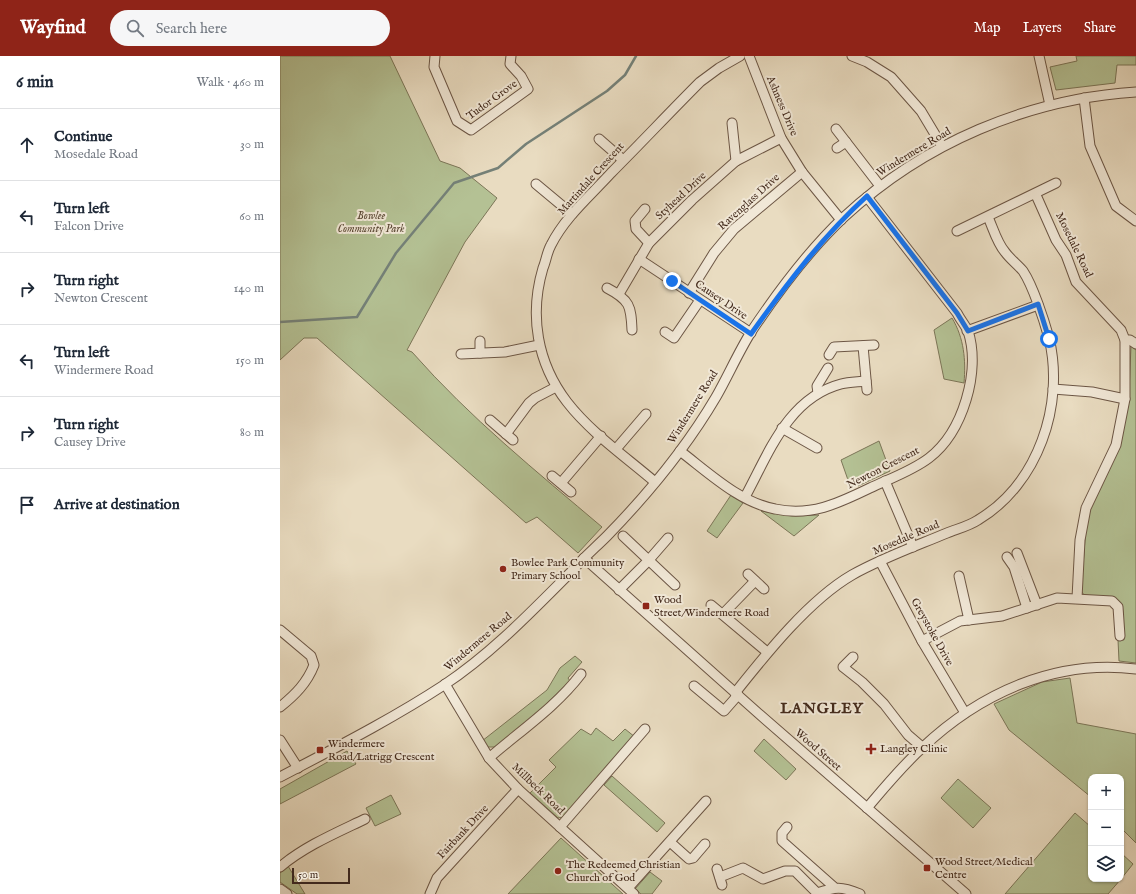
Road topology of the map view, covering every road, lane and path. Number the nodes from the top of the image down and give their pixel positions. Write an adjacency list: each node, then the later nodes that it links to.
1 (435, 56): 2 (street, Tudor Grove)
2 (511, 56)
3 (740, 56): 17 (street, Martindale Crescent)
4 (749, 56): 12 (street, Ashness Drive)
5 (852, 56): 15 (street)
6 (1039, 56): 9 (street)
7 (1136, 92): 8 (street, Windermere Road)
8 (1084, 98): 9 (street, Windermere Road); 29 (street)
9 (1050, 105): 15 (street, Windermere Road)
10 (732, 123): 18 (street)
11 (836, 129): 14 (street)
12 (781, 138): 18 (street, Styhead Drive); 19 (street, Ashness Drive)
13 (599, 139): 17 (street)
14 (846, 142): 16 (street); 22 (street)
15 (942, 146): 22 (street, Windermere Road)
16 (837, 148)
17 (623, 160): 26 (street, Martindale Crescent)
18 (736, 161): 31 (street, Styhead Drive)
19 (802, 172): 28 (street, Ashness Drive); 34 (street, Ravenglass Drive)
20 (1056, 183): 23 (street)
21 (536, 184): 26 (street)
22 (880, 186): 24 (street, Windermere Road)
23 (1036, 195): 27 (street); 42 (street, Mosedale Road)
24 (867, 196): 28 (street, Windermere Road); 39 (street, Newton Crescent)
25 (645, 209): 31 (street)
26 (572, 214): 45 (street, Martindale Crescent)
27 (988, 217): 30 (street); 37 (street, Mosedale Road)
28 (841, 220): 41 (street, Windermere Road)
29 (1136, 221)
30 (957, 231)
31 (649, 243): 32 (street, Styhead Drive)
32 (639, 259): 34 (street, Causey Drive); 35 (street, Styhead Drive)
33 (607, 288): 35 (street)
34 (689, 293): 36 (street, Causey Drive)
35 (620, 294): 38 (street)
36 (700, 300): 40 (street); 41 (street, Causey Drive)
37 (1038, 304): 39 (street); 53 (street, Mosedale Road)
38 (632, 330)
39 (968, 331): 64 (street, Newton Crescent)
40 (665, 332)
41 (751, 334): 62 (street, Windermere Road)
42 (1125, 340): 44 (street); 55 (street)
43 (480, 341): 48 (street)
44 (1136, 344)
45 (539, 345): 48 (street); 52 (street, Martindale Crescent)
46 (874, 345): 47 (street)
47 (863, 346): 50 (street); 54 (street)
48 (480, 353): 49 (street)
49 (461, 354)
50 (829, 355)
51 (828, 368): 54 (street)
52 (556, 387): 57 (street); 59 (street, Martindale Crescent)
53 (1053, 388): 55 (street); 71 (street, Mosedale Road)
54 (818, 393): 58 (street)
55 (1125, 398): 83 (street)
56 (646, 414): 61 (street)
57 (490, 420)
58 (782, 428): 60 (street); 68 (street)
59 (601, 436): 61 (street, Martindale Crescent); 66 (street)
60 (817, 448)
61 (616, 449): 65 (street, Martindale Crescent)
62 (680, 451): 65 (street, Windermere Road); 68 (street, Newton Crescent)
63 (552, 476): 66 (street)
64 (886, 481): 68 (street, Newton Crescent); 71 (street)
65 (655, 482): 74 (street, Windermere Road)
66 (561, 483): 67 (street)
67 (571, 492)
68 (745, 497)
69 (623, 536): 75 (street)
70 (668, 538): 75 (street)
71 (914, 547): 76 (street, Mosedale Road)
72 (1017, 553): 85 (street)
73 (1008, 557): 86 (street)
74 (584, 558): 82 (street, Wood Street); 96 (street, Windermere Road)
75 (648, 561): 80 (street); 82 (street)
76 (880, 561): 91 (street, Greystoke Drive); 92 (street, Mosedale Road)
77 (748, 574): 79 (street)
78 (958, 576): 88 (street)
79 (755, 581): 81 (street); 87 (street)
80 (675, 586)
81 (764, 589)
82 (619, 590): 98 (street, Wood Street)
83 (1077, 598): 85 (street); 90 (street)
84 (711, 605): 87 (street)
85 (1037, 605): 86 (street)
86 (1027, 608): 88 (street)
87 (723, 614): 92 (street)
88 (969, 620): 91 (street)
89 (280, 630): 99 (street)
90 (1120, 636)
91 (922, 641): 100 (street, Greystoke Drive)
92 (767, 652): 98 (street, Mosedale Road)
93 (853, 657): 103 (street)
94 (1136, 669): 100 (street)
95 (581, 674): 104 (street)
96 (445, 684): 104 (street, Millbeck Road); 105 (street, Windermere Road)
97 (694, 686): 98 (street, Mosedale Road)
98 (736, 694): 109 (street, Wood Street)
99 (280, 707)
100 (965, 713): 103 (street)
101 (645, 729): 111 (street)
102 (280, 740): 105 (street)
103 (922, 747): 109 (street)
104 (489, 758): 107 (street, Millbeck Road)
105 (298, 768): 106 (street, Windermere Road)
106 (280, 777)
107 (518, 789): 111 (street, Millbeck Road); 122 (street, Fairbank Drive)
108 (706, 801): 113 (street)
109 (867, 808): 120 (street, Wood Street)
110 (365, 819): 115 (street)
111 (560, 827): 119 (street, Millbeck Road)
112 (787, 827): 117 (street)
113 (670, 842): 114 (street); 119 (street)
114 (705, 844)
115 (280, 867)
116 (720, 877): 117 (street)
117 (834, 887): 123 (street)
118 (280, 889): 121 (street)
119 (631, 891)
120 (955, 891): 124 (street, Wood Street)
121 (287, 894)
122 (430, 894)
123 (860, 894)
124 (966, 894)

